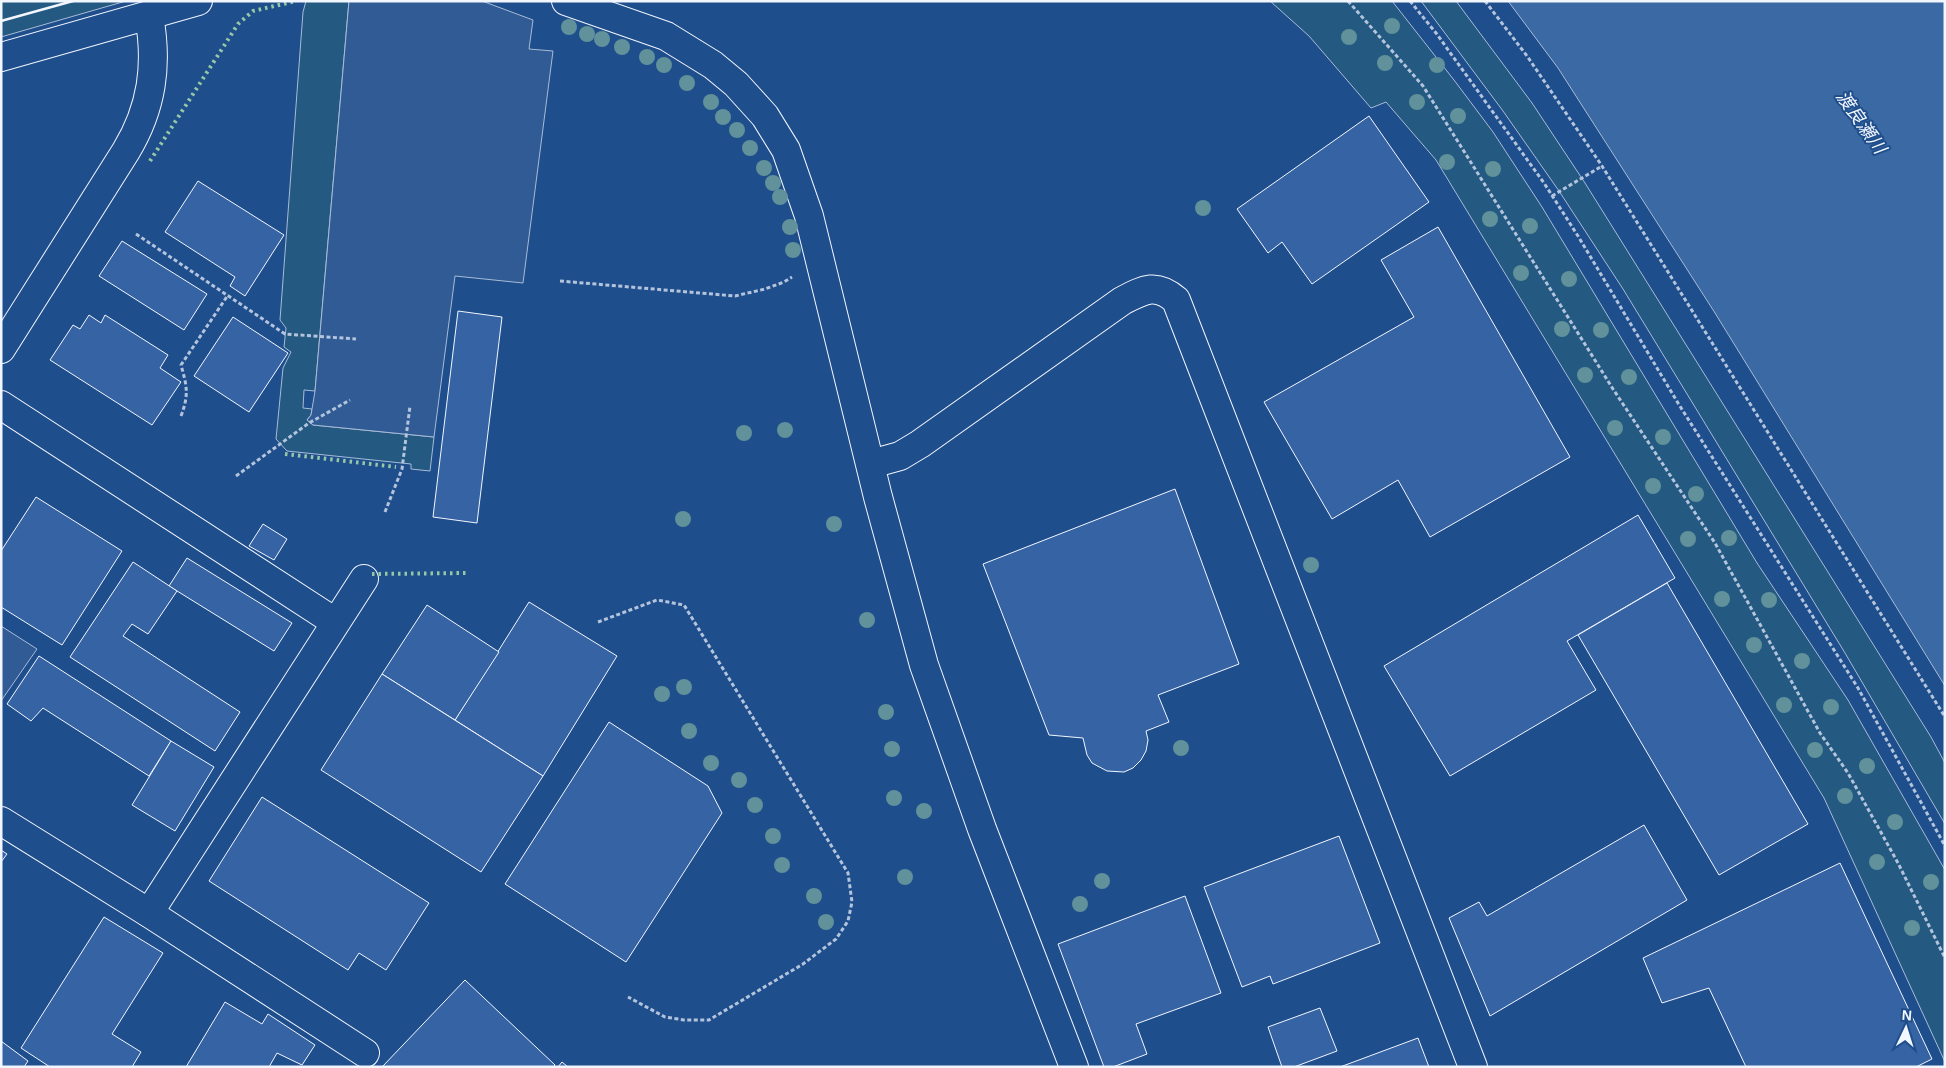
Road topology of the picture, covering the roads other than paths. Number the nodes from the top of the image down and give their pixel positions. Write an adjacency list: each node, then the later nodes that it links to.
1 (198, 1): 3 (street)
2 (566, 1): 7 (street)
3 (148, 16): 4 (street); 5 (street)
4 (1, 57)
5 (1, 349)
6 (1, 405): 9 (street)
7 (871, 464): 13 (street); 14 (street)
8 (364, 579): 9 (street)
9 (335, 622): 11 (street)
10 (1, 821): 11 (street)
11 (149, 912): 12 (street)
12 (365, 1053)
13 (1074, 1067)
14 (1473, 1067)

